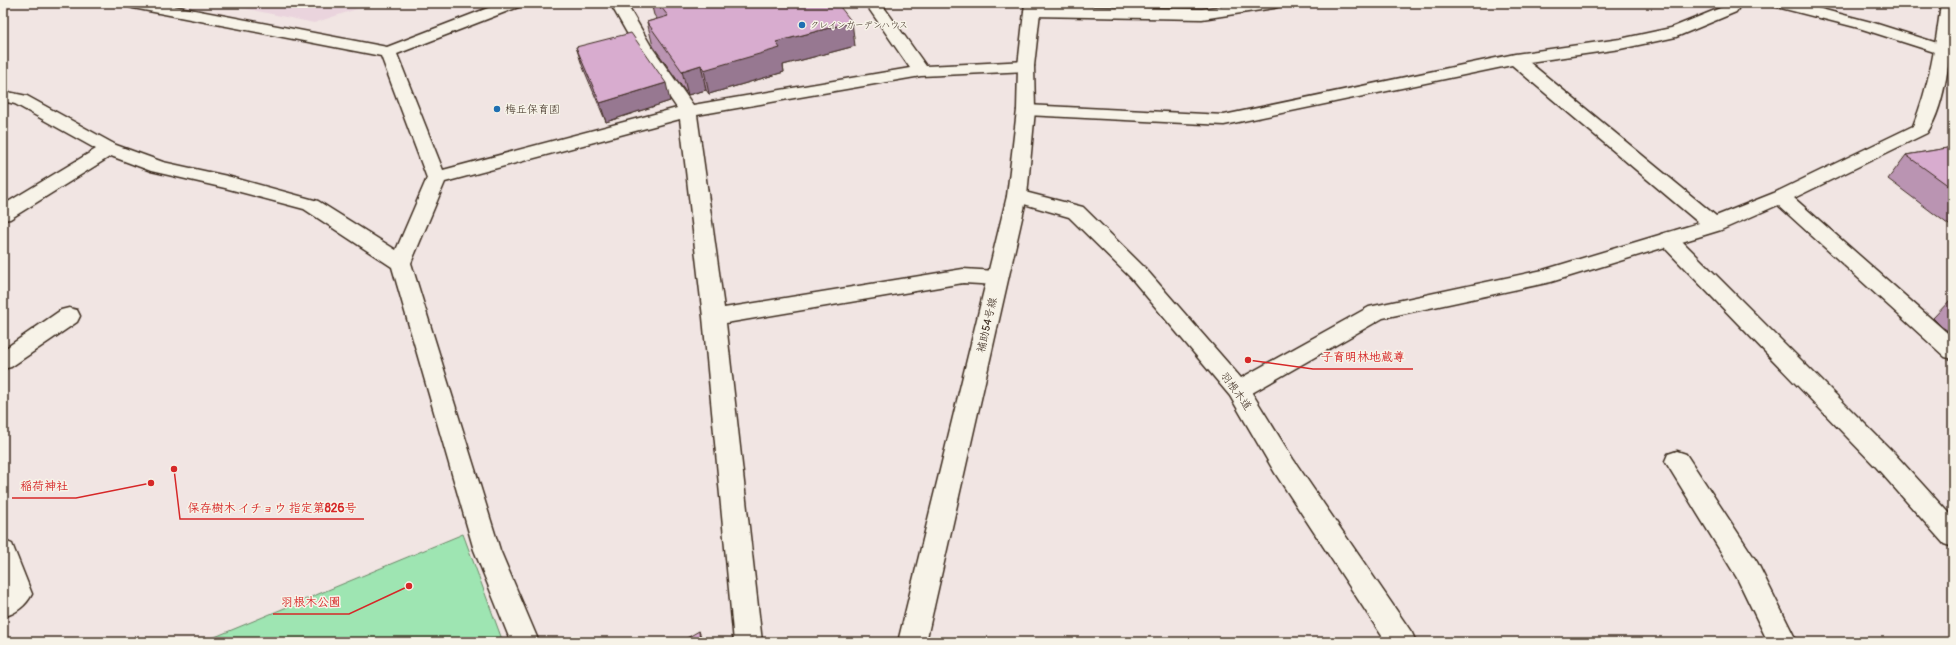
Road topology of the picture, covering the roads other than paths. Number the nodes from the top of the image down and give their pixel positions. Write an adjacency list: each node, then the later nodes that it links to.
1 (134, 3): 10 (street)
2 (515, 3): 10 (street)
3 (618, 3): 17 (street)
4 (873, 3): 14 (street)
5 (1274, 3): 9 (street)
6 (1721, 3): 12 (street)
7 (1779, 3): 11 (street)
8 (1949, 3): 11 (street)
9 (1033, 7): 13 (street, 補助54号線)
10 (388, 52): 19 (street)
11 (1948, 52): 21 (street)
12 (1515, 59): 16 (street); 23 (street)
13 (1026, 66): 14 (street); 16 (street, 補助54号線)
14 (921, 71): 17 (street)
15 (3, 96): 18 (street)
16 (1026, 110): 20 (street, 補助54号線)
17 (688, 111): 19 (street); 28 (street)
18 (109, 149): 22 (street); 25 (street)
19 (437, 178): 25 (street)
20 (1016, 196): 26 (street, 補助54号線); 31 (street, 羽根木道)
21 (1781, 196): 23 (street); 29 (street)
22 (3, 214)
23 (1714, 226): 24 (street)
24 (1668, 239): 31 (street); 33 (street)
25 (401, 263): 36 (street)
26 (997, 278): 28 (street); 38 (street, 補助54号線)
27 (69, 316): 30 (street)
28 (714, 317): 37 (street)
29 (1953, 351)
30 (3, 361)
31 (1238, 390): 39 (street, 羽根木道)
32 (1677, 461): 40 (street)
33 (1953, 536)
34 (3, 552): 35 (street)
35 (3, 604)
36 (525, 642)
37 (748, 642)
38 (912, 642)
39 (1402, 642)
40 (1783, 642)

